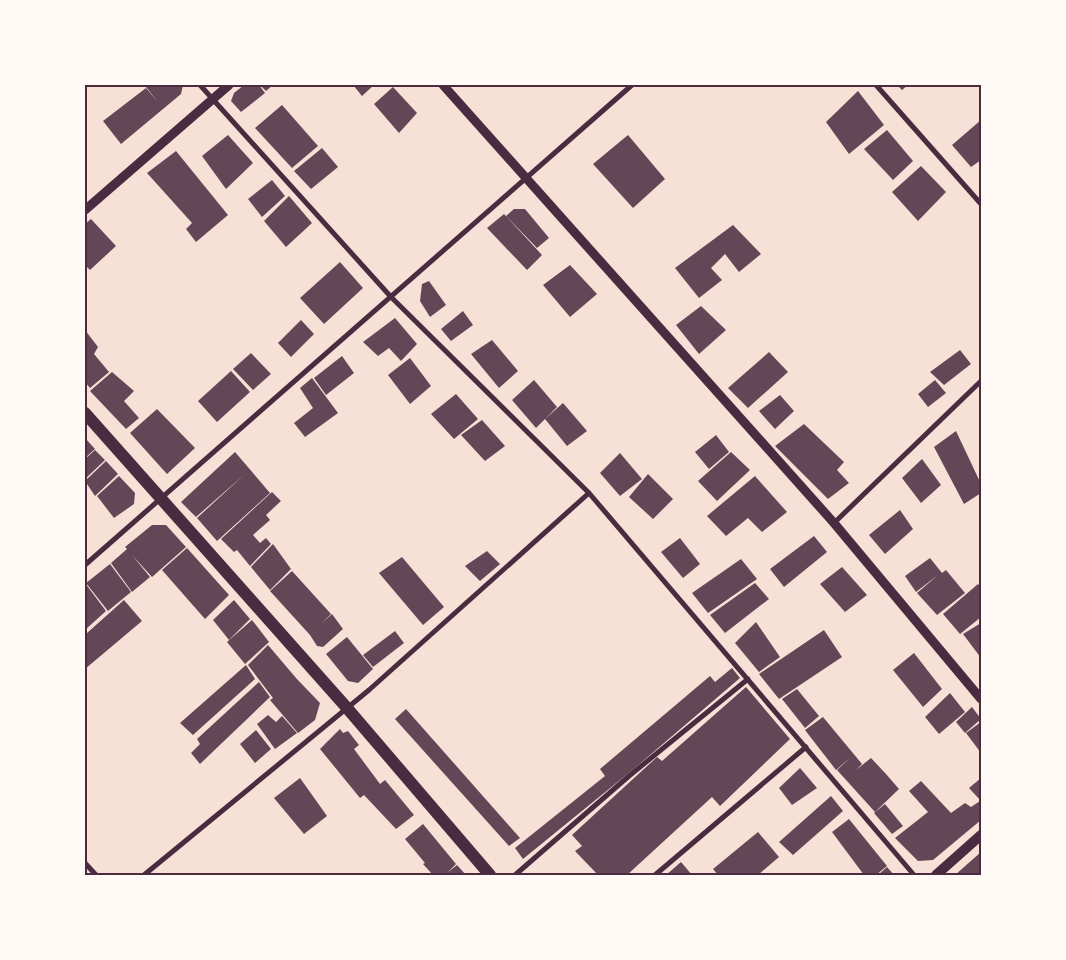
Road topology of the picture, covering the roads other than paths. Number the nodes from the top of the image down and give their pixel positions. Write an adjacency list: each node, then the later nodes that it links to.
1 (200, 85): 6 (street)
2 (229, 85): 6 (street)
3 (443, 85): 7 (street)
4 (632, 85): 7 (street)
5 (876, 85): 8 (street)
6 (213, 99): 9 (street); 10 (street)
7 (526, 178): 10 (street); 15 (street)
8 (981, 204)
9 (85, 210)
10 (391, 297): 13 (street); 14 (street)
11 (981, 381): 15 (street)
12 (85, 413): 14 (main road)
13 (590, 493): 17 (street); 19 (street)
14 (160, 499): 16 (street); 19 (main road)
15 (834, 523): 18 (street)
16 (85, 565)
17 (748, 679): 20 (street); 26 (street)
18 (981, 699)
19 (346, 708): 24 (street); 25 (main road)
20 (806, 747): 27 (street); 28 (street)
21 (981, 836): 29 (main road)
22 (85, 863): 23 (street)
23 (96, 875)
24 (144, 875)
25 (490, 875)
26 (515, 875)
27 (654, 875)
28 (914, 875)
29 (936, 875)

